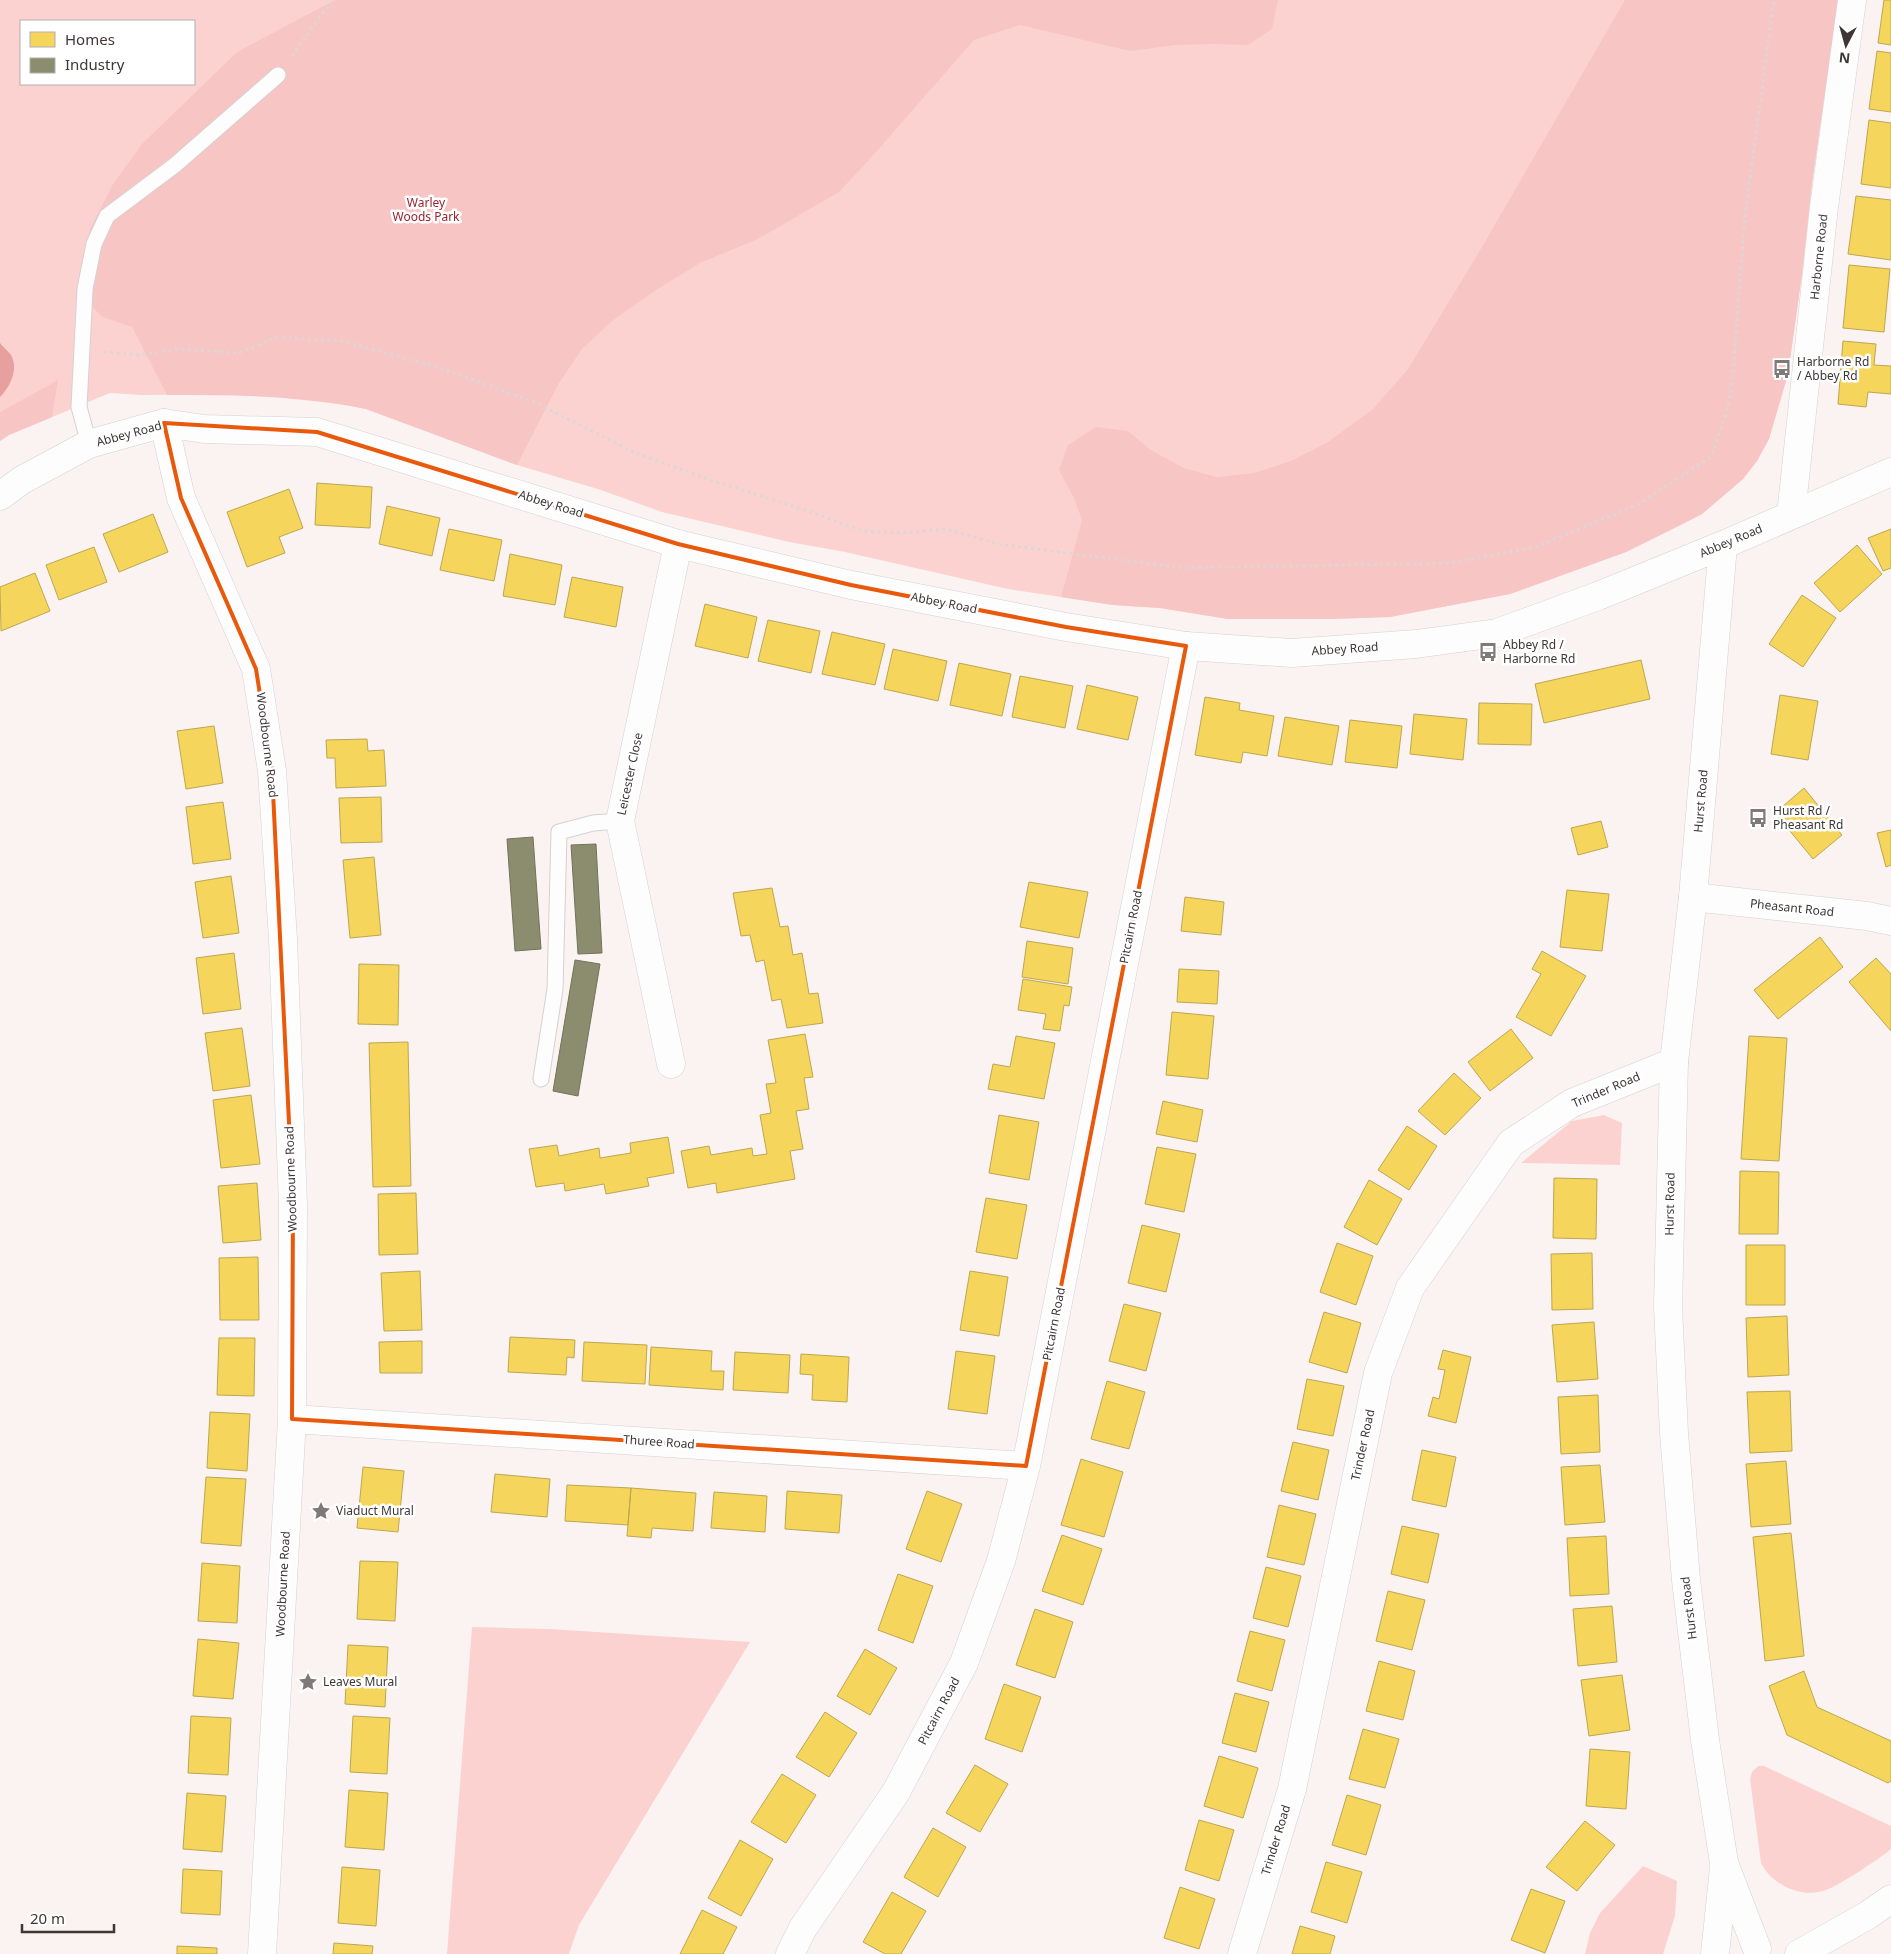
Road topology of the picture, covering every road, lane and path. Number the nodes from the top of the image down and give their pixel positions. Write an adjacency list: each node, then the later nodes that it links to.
1 (332, 0): 4 (path)
2 (1774, 0): 5 (path)
3 (1852, 0): 10 (street, Harborne Road)
4 (278, 75): 5 (lane)
5 (81, 351): 7 (lane)
6 (164, 423): 7 (street, Abbey Road); 11 (street, Abbey Road); 20 (street, Woodbourne Road)
7 (89, 444): 9 (street, Abbey Road)
8 (1891, 472): 10 (street, Abbey Road)
9 (0, 496)
10 (1791, 515): 12 (street, Abbey Road)
11 (678, 544): 13 (street, Abbey Road); 14 (street, Leicester Close)
12 (1723, 545): 13 (street, Abbey Road); 15 (street, Hurst Road)
13 (1186, 646): 21 (street, Pitcairn Road)
14 (620, 821): 18 (street, Leicester Close); 19 (lane)
15 (1693, 897): 16 (street, Pheasant Road); 17 (street, Hurst Road)
16 (1891, 921)
17 (1674, 1062): 22 (street, Hurst Road); 28 (street, Trinder Road)
18 (671, 1064)
19 (540, 1079)
20 (292, 1419): 21 (street, Thuree Road); 26 (street, Woodbourne Road)
21 (1026, 1466): 27 (street, Pitcairn Road)
22 (1724, 1863): 25 (street, Hurst Road); 29 (street, Hurst Road)
23 (1891, 1899): 24 (street)
24 (1868, 1915): 31 (street); 32 (street)
25 (1764, 1952): 30 (street)
26 (262, 1954)
27 (790, 1954)
28 (1242, 1954)
29 (1715, 1954)
30 (1725, 1954)
31 (1799, 1954)
32 (1839, 1954)

